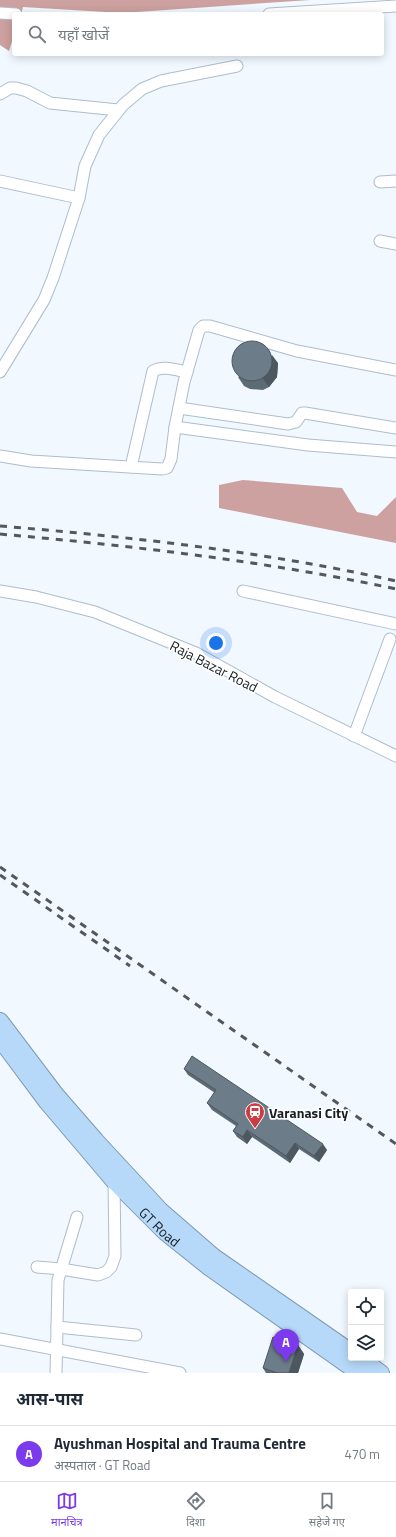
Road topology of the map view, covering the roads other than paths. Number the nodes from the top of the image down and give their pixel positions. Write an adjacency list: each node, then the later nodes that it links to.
1 (396, 6): 3 (street)
2 (0, 12): 4 (street)
3 (301, 12)
4 (12, 14)
5 (237, 66): 7 (street)
6 (0, 94): 7 (street)
7 (118, 110): 11 (street)
8 (0, 181): 11 (street)
9 (380, 182): 10 (street)
10 (396, 182)
11 (79, 198): 15 (street)
12 (380, 241): 13 (street)
13 (396, 244)
14 (396, 370): 16 (street)
15 (0, 372)
16 (187, 372): 17 (street); 22 (street)
17 (179, 408): 18 (street); 19 (street)
18 (175, 427): 20 (street); 22 (street)
19 (396, 428)
20 (396, 452)
21 (0, 456): 22 (street)
22 (131, 467)
23 (0, 591): 27 (street, Raja Bazar Road)
24 (243, 592): 25 (street)
25 (396, 624)
26 (390, 639): 27 (street)
27 (354, 736): 28 (street, Raja Bazar Road)
28 (396, 756)
29 (0, 1021): 39 (highway, GT Road)
30 (0, 1039): 31 (highway, GT Road)
31 (114, 1181): 34 (street); 43 (highway, GT Road)
32 (76, 1217): 34 (street)
33 (37, 1267): 34 (street)
34 (61, 1269): 35 (street)
35 (57, 1327): 36 (street); 38 (street)
36 (136, 1335)
37 (0, 1339): 38 (street)
38 (57, 1349): 41 (street); 42 (street)
39 (348, 1350)
40 (364, 1361): 44 (highway)
41 (56, 1373)
42 (180, 1373)
43 (359, 1373)
44 (381, 1373)

